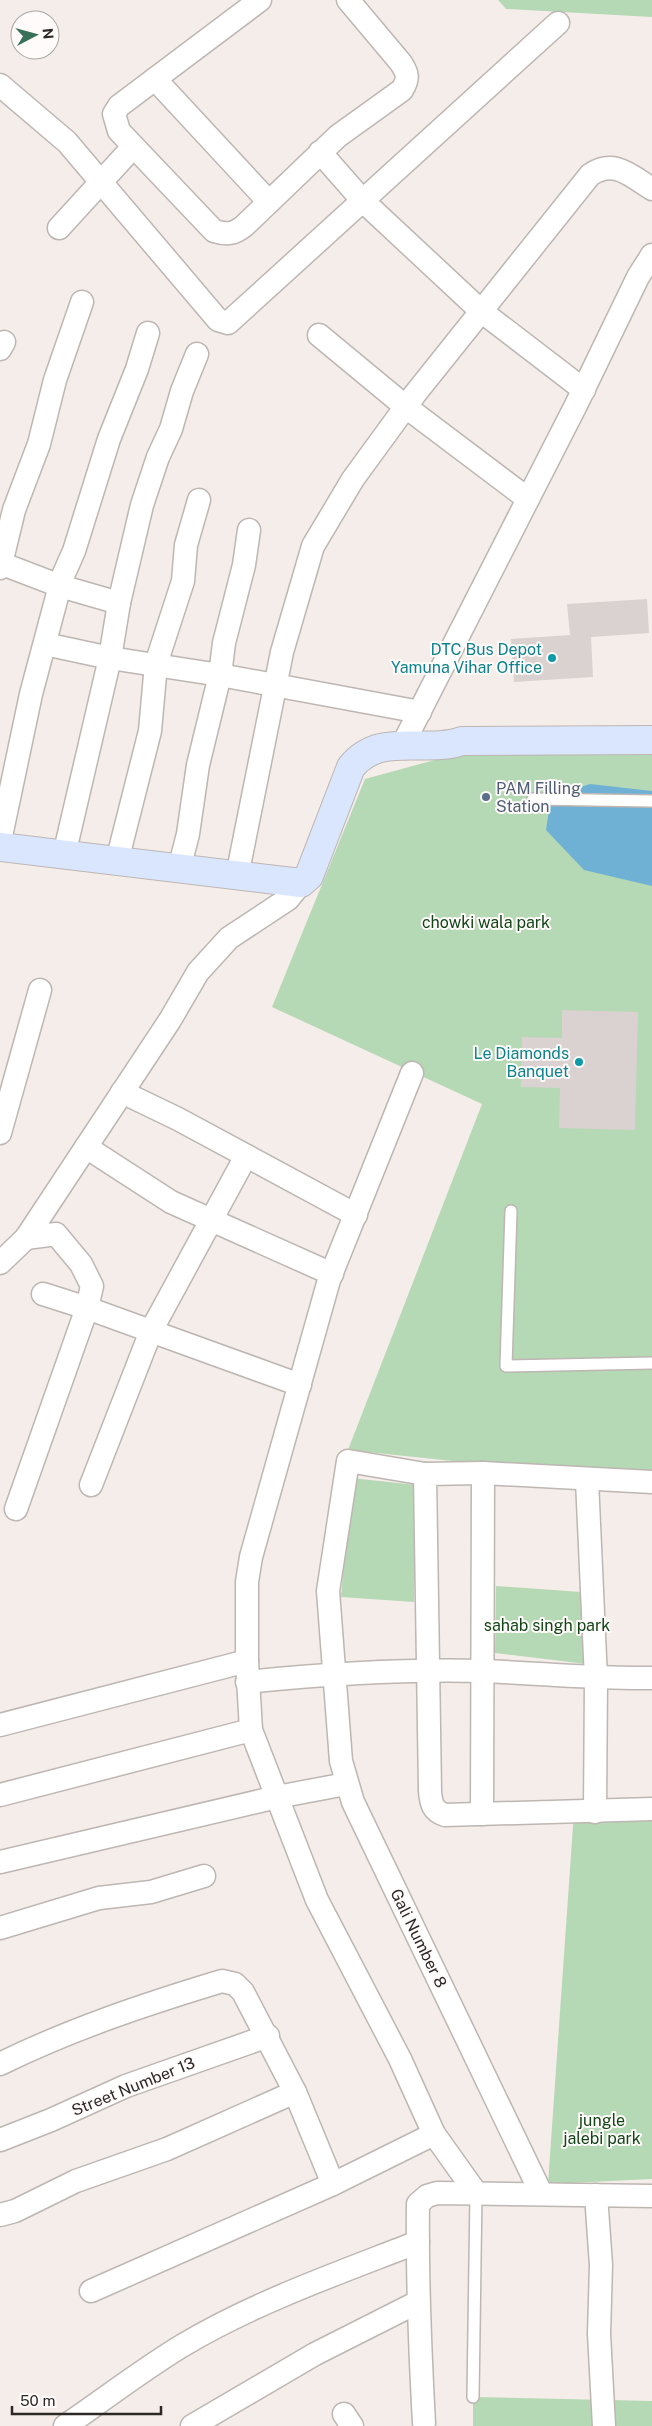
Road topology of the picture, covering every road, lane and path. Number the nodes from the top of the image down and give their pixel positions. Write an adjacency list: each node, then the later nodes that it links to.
1 (260, 0): 4 (street)
2 (348, 0): 7 (street)
3 (558, 23): 10 (street)
4 (155, 79): 6 (street); 11 (street)
5 (0, 85): 8 (street)
6 (133, 147): 8 (street); 11 (street)
7 (320, 152): 10 (street); 11 (street)
8 (102, 182): 10 (street); 12 (street)
9 (652, 189): 15 (street)
10 (363, 201): 15 (street)
11 (269, 202)
12 (59, 228)
13 (652, 255): 19 (street)
14 (82, 302): 24 (street)
15 (481, 311): 19 (street); 20 (street)
16 (148, 333): 25 (street)
17 (319, 335): 20 (street)
18 (197, 354): 26 (street)
19 (584, 390): 21 (street)
20 (406, 407): 21 (street); 31 (street)
21 (528, 499): 32 (street)
22 (199, 500): 29 (street)
23 (249, 530): 30 (street)
24 (0, 565): 25 (street)
25 (60, 586): 26 (street); 27 (street)
26 (119, 603): 28 (street)
27 (45, 644): 28 (street); 39 (street)
28 (110, 658): 29 (street); 41 (street)
29 (156, 664): 30 (street); 42 (street)
30 (220, 675): 31 (street); 43 (street)
31 (275, 684): 32 (street); 44 (street)
32 (420, 712): 34 (street)
33 (652, 740): 35 (street)
34 (403, 744): 35 (street); 45 (street)
35 (450, 745): 36 (street)
36 (652, 752)
37 (533, 799): 38 (lane)
38 (652, 801)
39 (0, 841)
40 (0, 847): 41 (street)
41 (64, 855): 42 (street)
42 (117, 861): 43 (street)
43 (179, 869): 44 (street)
44 (237, 876): 45 (street)
45 (301, 883): 48 (street)
46 (40, 990): 49 (street)
47 (412, 1073): 53 (street)
48 (122, 1092): 50 (street); 51 (street)
49 (0, 1133)
50 (86, 1147): 54 (street); 55 (street)
51 (246, 1156): 53 (street); 54 (street)
52 (511, 1211): 61 (lane)
53 (356, 1215): 57 (street)
54 (211, 1220): 57 (street); 60 (street)
55 (26, 1238): 56 (street); 59 (street)
56 (0, 1263)
57 (332, 1274): 62 (street)
58 (43, 1294): 59 (street)
59 (87, 1308): 60 (street); 68 (street)
60 (151, 1332): 62 (street); 67 (street)
61 (652, 1363)
62 (300, 1385): 69 (street)
63 (483, 1473): 64 (street); 65 (street); 71 (street)
64 (425, 1474): 70 (street); 72 (street, Gali Number 8)
65 (587, 1480): 66 (street); 74 (street)
66 (652, 1482)
67 (91, 1485)
68 (16, 1509)
69 (247, 1671): 72 (street); 75 (street); 76 (street)
70 (427, 1671): 71 (street); 72 (street); 82 (street)
71 (482, 1671): 74 (street); 82 (street)
72 (334, 1673): 77 (street, Gali Number 8)
73 (652, 1678): 74 (street)
74 (596, 1679): 81 (street)
75 (0, 1725)
76 (251, 1730): 78 (street); 79 (street)
77 (346, 1784): 79 (street); 93 (street, Gali Number 8)
78 (0, 1795)
79 (277, 1797): 83 (street); 89 (street)
80 (652, 1809): 81 (street)
81 (595, 1812): 82 (street)
82 (482, 1814)
83 (0, 1862)
84 (204, 1876): 85 (street)
85 (0, 1928)
86 (268, 2036): 87 (street); 88 (street); 90 (street, Street Number 13)
87 (0, 2064)
88 (295, 2092): 91 (street); 96 (street)
89 (434, 2134): 91 (street); 92 (street)
90 (0, 2140)
91 (333, 2184): 98 (street)
92 (476, 2193): 93 (street); 97 (street); 100 (lane)
93 (541, 2193): 94 (street)
94 (596, 2194): 95 (street); 104 (street)
95 (652, 2196)
96 (0, 2215)
97 (418, 2242): 99 (street); 102 (street)
98 (91, 2291)
99 (418, 2302): 101 (street); 103 (street)
100 (473, 2397)
101 (424, 2423)
102 (65, 2426)
103 (192, 2426)
104 (604, 2426)

